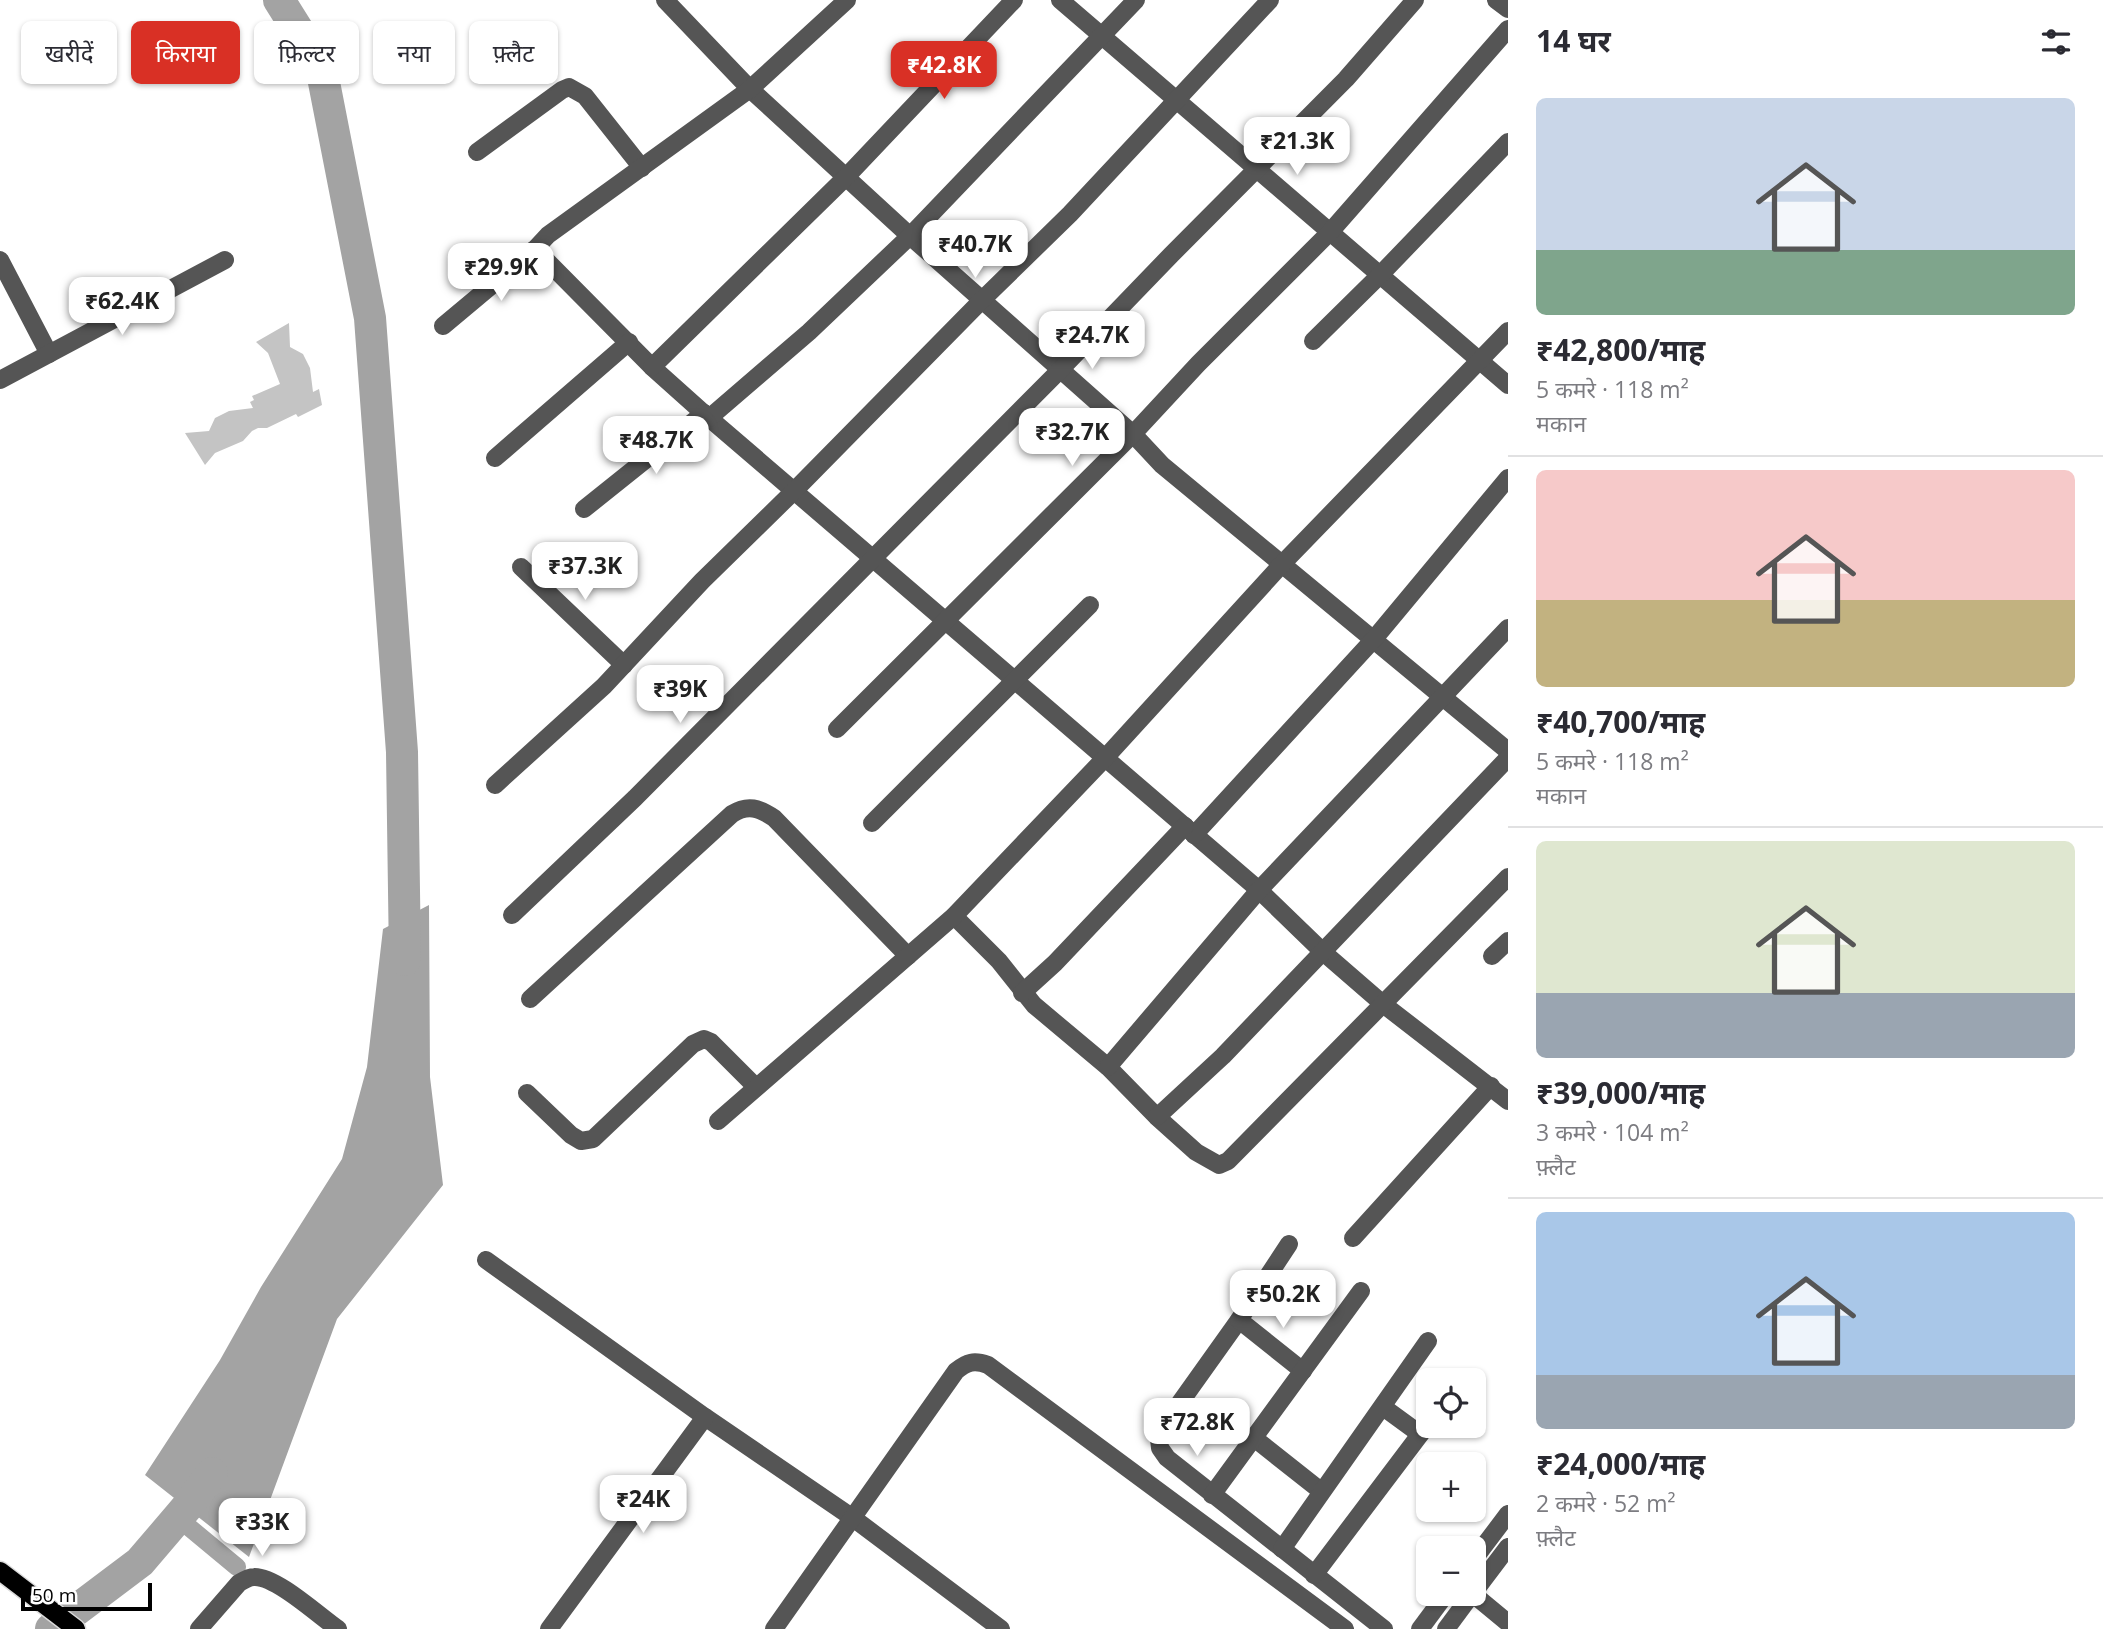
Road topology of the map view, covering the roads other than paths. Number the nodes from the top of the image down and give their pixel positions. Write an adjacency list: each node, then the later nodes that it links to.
1 (665, 0): 12 (street)
2 (846, 0): 12 (street)
3 (1014, 0): 18 (street)
4 (1060, 0): 11 (street)
5 (1136, 0): 11 (street)
6 (1270, 0): 13 (street)
7 (1415, 0): 17 (street)
8 (1496, 0): 9 (street)
9 (1508, 9)
10 (1508, 29): 19 (street)
11 (1102, 35): 13 (street); 20 (street)
12 (750, 89): 16 (street); 18 (street)
13 (1176, 100): 17 (street); 25 (street)
14 (1508, 142): 24 (street)
15 (477, 152): 16 (street)
16 (642, 168): 21 (street)
17 (1258, 169): 19 (street); 33 (street)
18 (847, 176): 20 (street); 32 (street)
19 (1331, 232): 24 (street); 37 (street)
20 (911, 236): 25 (street); 36 (street)
21 (535, 249): 26 (street); 29 (street)
22 (0, 260): 30 (street)
23 (225, 260): 30 (street)
24 (1380, 275): 28 (street); 31 (street)
25 (983, 299): 33 (street); 40 (street)
26 (443, 326)
27 (1508, 331): 31 (street)
28 (1313, 341)
29 (629, 342): 32 (street); 38 (street)
30 (49, 354): 34 (street)
31 (1479, 360): 35 (street); 43 (street)
32 (652, 367): 36 (street)
33 (1061, 369): 37 (street); 42 (street)
34 (0, 380)
35 (1508, 385)
36 (706, 415): 40 (street); 41 (street)
37 (1133, 434): 43 (street); 46 (street)
38 (495, 458)
39 (1508, 478): 48 (street)
40 (794, 491): 42 (street); 49 (street)
41 (584, 509)
42 (873, 560): 46 (street); 61 (street)
43 (1283, 564): 48 (street); 54 (street)
44 (520, 567): 49 (street)
45 (1090, 605): 50 (street)
46 (945, 621): 50 (street); 52 (street)
47 (1508, 628): 51 (street)
48 (1374, 639): 51 (street); 58 (street)
49 (624, 664): 56 (street)
50 (1015, 682): 54 (street); 57 (street)
51 (1443, 696): 53 (street); 60 (street)
52 (838, 729)
53 (1508, 751)
54 (1105, 758): 58 (street); 62 (street)
55 (1508, 758): 64 (street)
56 (495, 785)
57 (872, 823)
58 (1189, 831): 60 (street); 67 (street)
59 (1508, 877): 69 (street)
60 (1259, 890): 64 (street); 70 (street)
61 (512, 915)
62 (954, 916): 66 (street); 67 (street)
63 (1508, 941): 65 (street)
64 (1323, 952): 69 (street); 75 (street)
65 (1492, 956)
66 (908, 957): 68 (street); 72 (street)
67 (1022, 993): 70 (street)
68 (530, 999)
69 (1382, 1004): 71 (street); 75 (street)
70 (1108, 1067): 75 (street)
71 (1491, 1086): 74 (street); 77 (street)
72 (756, 1087): 73 (street); 76 (street)
73 (527, 1093)
74 (1508, 1101)
75 (1157, 1117)
76 (718, 1121)
77 (1353, 1238)
78 (1289, 1244): 81 (street)
79 (486, 1260): 85 (street)
80 (1361, 1291): 83 (street)
81 (1239, 1320): 83 (street); 90 (street)
82 (1428, 1341): 84 (street)
83 (1303, 1371): 87 (street)
84 (1383, 1407): 86 (street); 89 (street)
85 (705, 1418): 92 (street); 106 (street)
86 (1416, 1425)
87 (1254, 1438): 89 (street); 90 (street)
88 (1417, 1438): 97 (street)
89 (1321, 1491): 95 (street)
90 (1212, 1495): 95 (street)
91 (1508, 1514): 93 (street)
92 (852, 1518): 107 (street); 108 (street); 109 (street)
93 (1486, 1543)
94 (1508, 1547): 98 (street)
95 (1282, 1549): 97 (street)
96 (4, 1574): 103 (main road)
97 (1314, 1575): 110 (street)
98 (1486, 1577)
99 (1486, 1605): 102 (street)
100 (1437, 1606): 111 (street)
101 (1464, 1606): 112 (street)
102 (1508, 1623)
103 (76, 1629)
104 (199, 1629): 105 (street)
105 (338, 1629)
106 (550, 1629)
107 (774, 1629)
108 (1001, 1629)
109 (1345, 1629)
110 (1384, 1629)
111 (1420, 1629)
112 (1446, 1629)

